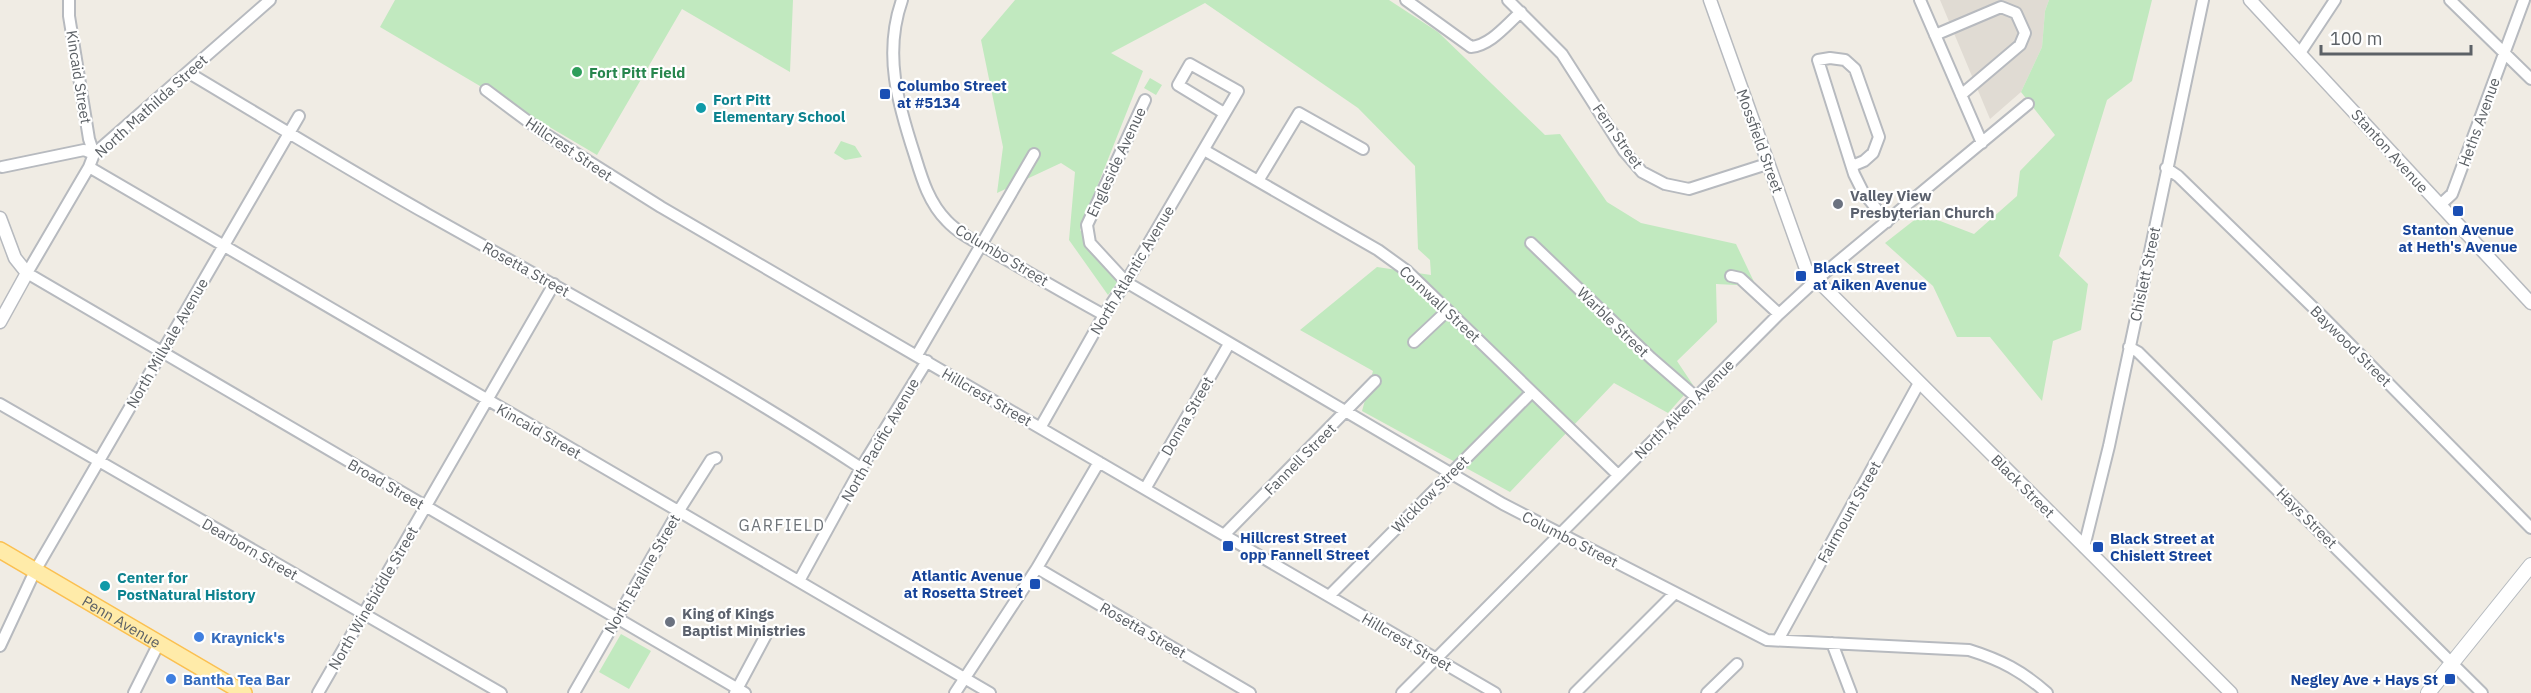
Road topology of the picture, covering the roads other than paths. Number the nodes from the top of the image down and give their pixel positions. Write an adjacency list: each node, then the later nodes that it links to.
1 (69, 0): 29 (street, Kincaid Street)
2 (270, 0): 17 (street, North Mathilda Street)
3 (902, 0): 41 (street, Columbo Street)
4 (1406, 0): 13 (street)
5 (1508, 0): 13 (street, Fern Street)
6 (1710, 0): 31 (street, Mossfield Street)
7 (1920, 0): 14 (street)
8 (2203, 0): 35 (street, Chislett Street)
9 (2250, 0): 15 (street, Stanton Avenue)
10 (2335, 0): 15 (street)
11 (2450, 0): 16 (street)
12 (2524, 0): 16 (street, Heths Avenue)
13 (1521, 12): 31 (street, Fern Street)
14 (1935, 35): 20 (street); 20 (street)
15 (2300, 53): 37 (street, Stanton Avenue)
16 (2504, 53): 18 (street); 37 (street, Heths Avenue)
17 (189, 73): 25 (street, Rosetta Street); 29 (street, North Mathilda Street)
18 (2531, 79)
19 (486, 90): 57 (street, Hillcrest Street)
20 (1961, 95): 26 (street)
21 (1145, 100): 46 (street, Engleside Avenue)
22 (2028, 105): 26 (street, North Aiken Avenue)
23 (1224, 113): 23 (street, North Atlantic Avenue); 28 (street, North Atlantic Avenue)
24 (299, 116): 25 (street, North Millvale Avenue)
25 (288, 131): 42 (street, North Millvale Avenue); 47 (street, Rosetta Street)
26 (1982, 143): 39 (street, North Aiken Avenue)
27 (1363, 148): 36 (street)
28 (1204, 150): 36 (street, Cornwall Street); 46 (street, North Atlantic Avenue)
29 (94, 154): 32 (street, North Mathilda Street); 34 (street)
30 (1034, 154): 41 (street, North Pacific Avenue)
31 (1767, 164): 45 (street, Mossfield Street)
32 (89, 166): 42 (street, Kincaid Street); 43 (street, North Mathilda Street)
33 (1852, 166): 33 (street); 39 (street)
34 (2, 168)
35 (2166, 168): 55 (street, Chislett Street); 76 (street, Baywood Street)
36 (1258, 181): 49 (street, Cornwall Street)
37 (2440, 206): 48 (street, Stanton Avenue)
38 (0, 218): 43 (street)
39 (1887, 222): 45 (street, North Aiken Avenue)
40 (1532, 243): 62 (street, Warble Street)
41 (982, 245): 51 (street, Columbo Street); 57 (street, North Pacific Avenue)
42 (222, 246): 56 (street, North Millvale Avenue); 63 (street, Kincaid Street)
43 (27, 273): 52 (street, North Mathilda Street); 56 (street, Broad Street)
44 (1731, 276): 50 (street)
45 (1816, 280): 50 (street, North Aiken Avenue); 60 (street, Black Street)
46 (1126, 282): 51 (street, North Atlantic Avenue); 54 (street, Columbo Street)
47 (554, 284): 63 (street, North Winebiddle Street); 70 (street, Rosetta Street)
48 (2531, 303)
49 (1447, 311): 53 (street); 61 (street, Cornwall Street)
50 (1779, 314): 62 (street, North Aiken Avenue)
51 (1104, 315): 66 (street, North Atlantic Avenue)
52 (0, 322)
53 (1414, 342)
54 (1229, 344): 65 (street, Columbo Street); 73 (street, Donna Street)
55 (2128, 347): 79 (street, Chislett Street); 95 (street, Hays Street)
56 (161, 353): 68 (street, North Millvale Avenue); 74 (street, Broad Street)
57 (917, 355): 58 (street, Hillcrest Street)
58 (927, 361): 66 (street, Hillcrest Street); 70 (street, North Pacific Avenue)
59 (1375, 381): 65 (street, Fannell Street)
60 (1919, 382): 79 (street, Black Street); 90 (street, Fairmount Street)
61 (1532, 392): 71 (street, Wicklow Street); 72 (street, Cornwall Street)
62 (1696, 397): 72 (street, North Aiken Avenue)
63 (487, 401): 74 (street, North Winebiddle Street); 75 (street, Kincaid Street)
64 (0, 404): 68 (street, Dearborn Street)
65 (1347, 411): 71 (street, Columbo Street); 78 (street, Fannell Street)
66 (1040, 428): 69 (street, Hillcrest Street)
67 (716, 458): 75 (street, North Evaline Street)
68 (99, 461): 83 (street, North Millvale Avenue); 87 (street, Dearborn Street)
69 (1099, 462): 73 (street, Hillcrest Street); 82 (street)
70 (861, 468): 84 (street, North Pacific Avenue)
71 (1452, 472): 77 (street, Columbo Street); 86 (street, Wicklow Street)
72 (1618, 475): 77 (street, North Aiken Avenue)
73 (1145, 489): 78 (street, Hillcrest Street)
74 (425, 507): 87 (street, North Winebiddle Street); 88 (street, Broad Street)
75 (678, 512): 84 (street, Kincaid Street); 88 (street, North Evaline Street)
76 (2531, 528)
77 (1560, 534): 85 (street, Columbo Street); 94 (street, North Aiken Avenue)
78 (1224, 536): 86 (street, Hillcrest Street)
79 (2084, 547): 113 (street, Black Street)
80 (0, 550): 83 (main road, Penn Avenue)
81 (2531, 565): 95 (main road)
82 (1036, 568): 97 (street); 106 (street, Rosetta Street)
83 (36, 571): 91 (main road, Penn Avenue); 93 (street, North Millvale Avenue)
84 (798, 581): 97 (street, Kincaid Street)
85 (1675, 593): 90 (street, Columbo Street); 109 (street)
86 (1329, 596): 94 (street, Hillcrest Street)
87 (362, 614): 101 (street, North Winebiddle Street); 102 (street, Dearborn Street)
88 (616, 618): 98 (street, Broad Street); 103 (street, North Evaline Street)
89 (766, 635): 98 (street)
90 (1778, 640): 92 (street, Columbo Street)
91 (159, 643): 99 (street); 100 (main road, Penn Avenue)
92 (1832, 643): 111 (street); 112 (street, Columbo Street)
93 (0, 646)
94 (1436, 659): 107 (street, North Aiken Avenue); 108 (street, Hillcrest Street)
95 (2452, 663): 114 (main road); 115 (street, Hays Street)
96 (1737, 664): 110 (street)
97 (964, 678): 104 (street); 105 (street, Kincaid Street)
98 (739, 692)
99 (134, 693)
100 (244, 693)
101 (318, 693)
102 (501, 693)
103 (574, 693)
104 (955, 693)
105 (990, 693)
106 (1250, 693)
107 (1402, 693)
108 (1495, 693)
109 (1575, 693)
110 (1707, 693)
111 (1851, 693)
112 (2047, 693)
113 (2231, 693)
114 (2428, 693)
115 (2482, 693)

